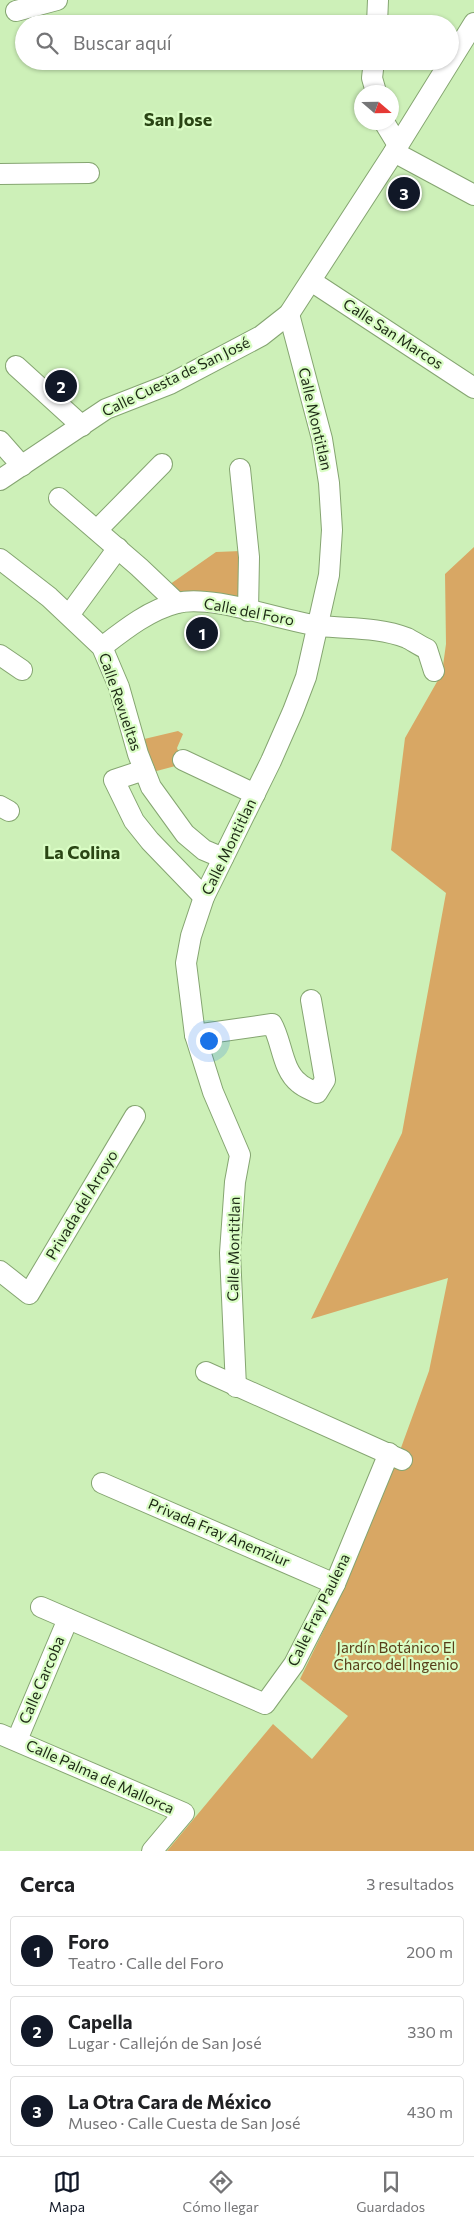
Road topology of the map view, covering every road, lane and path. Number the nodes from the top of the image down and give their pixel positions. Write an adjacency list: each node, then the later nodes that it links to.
1 (57, 0): 3 (street)
2 (378, 0): 4 (street)
3 (16, 11)
4 (377, 15)
5 (474, 23): 6 (street, Calle Cuesta de San José)
6 (459, 47)
7 (373, 70): 9 (street)
8 (445, 70): 11 (street, Calle Cuesta de San José)
9 (374, 85)
10 (388, 130): 11 (street)
11 (396, 149): 14 (street); 15 (street, Calle Cuesta de San José)
12 (89, 173): 13 (street)
13 (0, 174)
14 (474, 195)
15 (311, 281): 16 (street, Calle Cuesta de San José); 18 (street, Calle San Marcos)
16 (289, 314): 19 (street, Calle Cuesta de San José); 32 (street, Calle Montitlan)
17 (16, 366): 19 (street)
18 (474, 388)
19 (82, 426): 22 (street, Calle Cuesta de San José)
20 (0, 441): 22 (street)
21 (162, 464): 26 (street)
22 (22, 466): 24 (street, Calle Cuesta de San José)
23 (240, 469): 30 (street)
24 (0, 480)
25 (59, 498): 26 (street)
26 (97, 530): 27 (street)
27 (118, 548): 29 (street); 31 (street)
28 (0, 559): 31 (street, Calle Revueltas)
29 (177, 602): 30 (street, Calle del Foro); 33 (street, Calle del Foro)
30 (248, 611): 32 (street, Calle del Foro)
31 (69, 615): 33 (street, Calle Revueltas)
32 (319, 626): 36 (street, Calle del Foro); 39 (street, Calle Montitlan)
33 (102, 647): 38 (street, Calle Revueltas)
34 (0, 655): 35 (street)
35 (22, 670)
36 (434, 672)
37 (184, 760): 39 (street)
38 (144, 770): 40 (street, Calle Revueltas); 41 (street, Calle Revueltas)
39 (255, 794): 40 (street, Calle Montitlan)
40 (223, 858): 41 (street, Calle Montitlan)
41 (204, 897): 43 (street, Calle Montitlan)
42 (311, 1000): 43 (street)
43 (195, 1035): 47 (street, Calle Montitlan)
44 (135, 1116): 45 (street, Privada del Arroyo)
45 (0, 1271)
46 (206, 1372): 47 (street)
47 (236, 1387): 49 (street, Calle Fray Paulena)
48 (102, 1483): 49 (street, Privada Fray Anemziur)
49 (335, 1584): 51 (street, Calle Fray Paulena)
50 (41, 1608): 51 (street)
51 (68, 1620): 52 (street, Calle Carcoba)
52 (8, 1737): 53 (street, Calle Palma de Mallorca)
53 (152, 1851)

